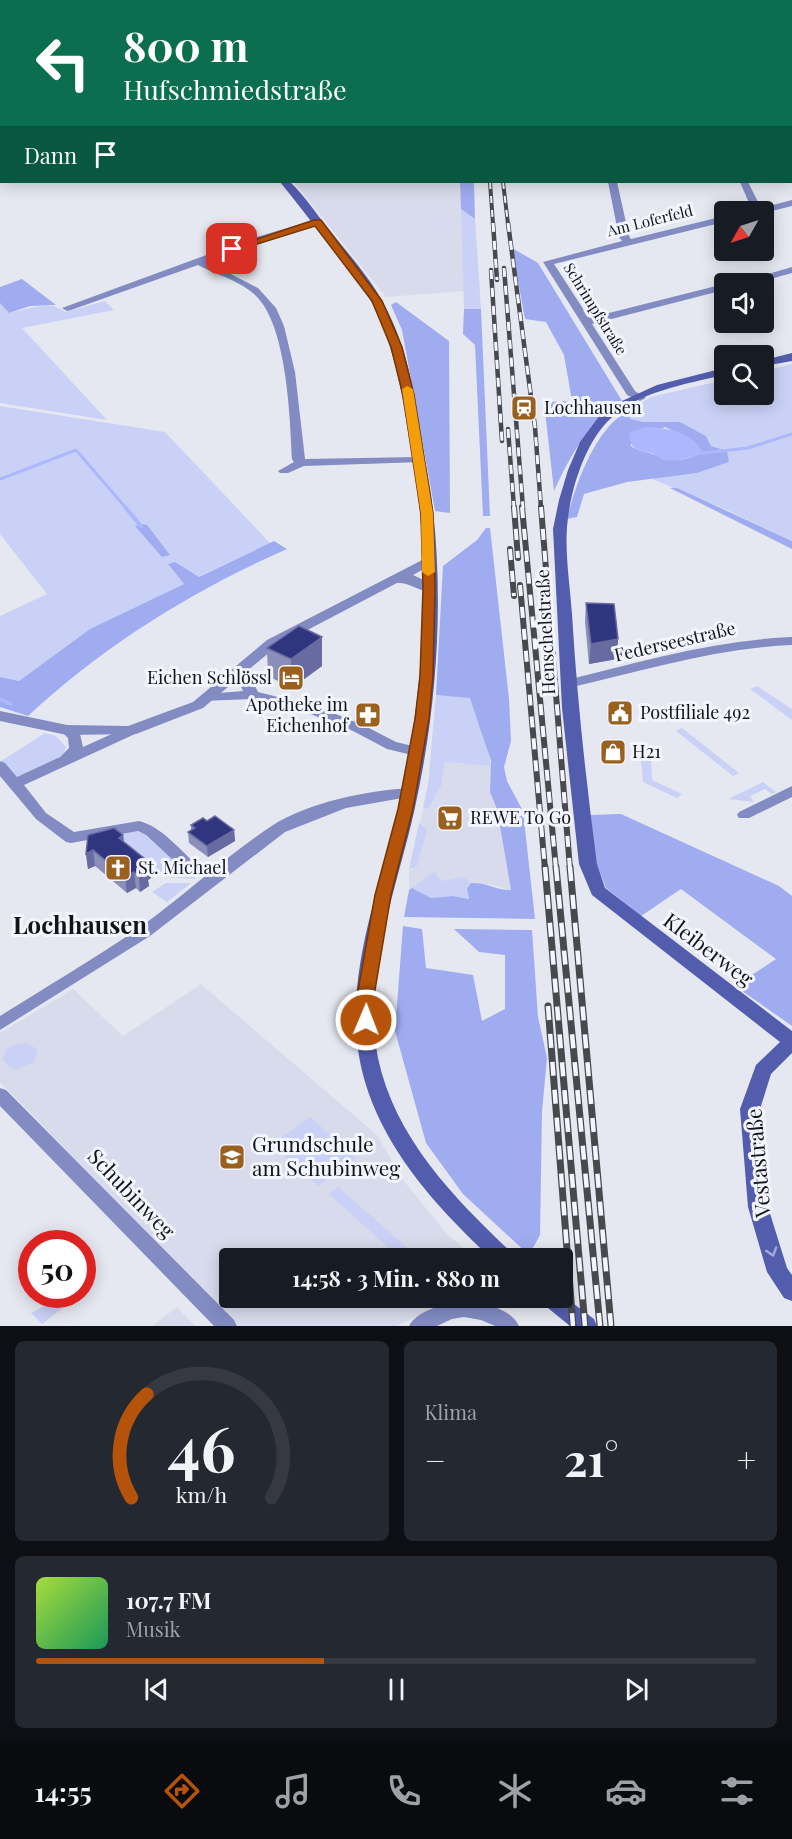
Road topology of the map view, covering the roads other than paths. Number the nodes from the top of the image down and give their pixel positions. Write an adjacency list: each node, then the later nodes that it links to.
1 (286, 183): 8 (main road)
2 (612, 183): 9 (street)
3 (744, 183): 4 (street)
4 (752, 201)
5 (787, 204): 6 (street)
6 (792, 212)
7 (714, 221): 9 (street, Am Loferfeld)
8 (317, 222): 11 (street); 22 (main road)
9 (629, 242): 10 (street, Am Loferfeld)
10 (582, 253): 16 (street, Schrimpfstraße)
11 (200, 262): 15 (street); 21 (street)
12 (792, 270): 13 (street)
13 (774, 275)
14 (714, 290): 16 (street)
15 (67, 308)
16 (587, 322): 20 (street, Schrimpfstraße)
17 (792, 357): 18 (main road)
18 (774, 361)
19 (714, 375): 20 (main road, Henschelstraße)
20 (640, 398): 29 (main road, Henschelstraße)
21 (300, 458): 22 (street); 23 (street)
22 (418, 460): 24 (main road)
23 (284, 471)
24 (428, 561): 25 (street); 26 (main road)
25 (395, 579): 26 (street); 28 (street)
26 (429, 588): 35 (main road)
27 (792, 641): 29 (street, Federseestraße)
28 (240, 669): 30 (street); 31 (street)
29 (568, 684): 43 (main road, Henschelstraße)
30 (252, 695): 31 (street); 35 (street)
31 (207, 698): 34 (street)
32 (0, 716): 33 (street)
33 (67, 730): 34 (street); 36 (street)
34 (130, 731): 36 (street)
35 (417, 751): 40 (main road)
36 (67, 758): 38 (street)
37 (0, 766): 38 (street)
38 (16, 783): 42 (street)
39 (792, 791): 41 (street)
40 (409, 793): 44 (street); 47 (main road)
41 (744, 815)
42 (190, 867)
43 (598, 891): 45 (main road, Kleiberweg)
44 (0, 1024)
45 (792, 1042): 48 (main road, Vestastraße, one-way to 48)
46 (0, 1095): 50 (street, Schubinweg)
47 (493, 1248)
48 (792, 1292)
49 (564, 1308): 53 (main road)
50 (227, 1326)
51 (419, 1326): 52 (street)
52 (509, 1326)
53 (586, 1326)

